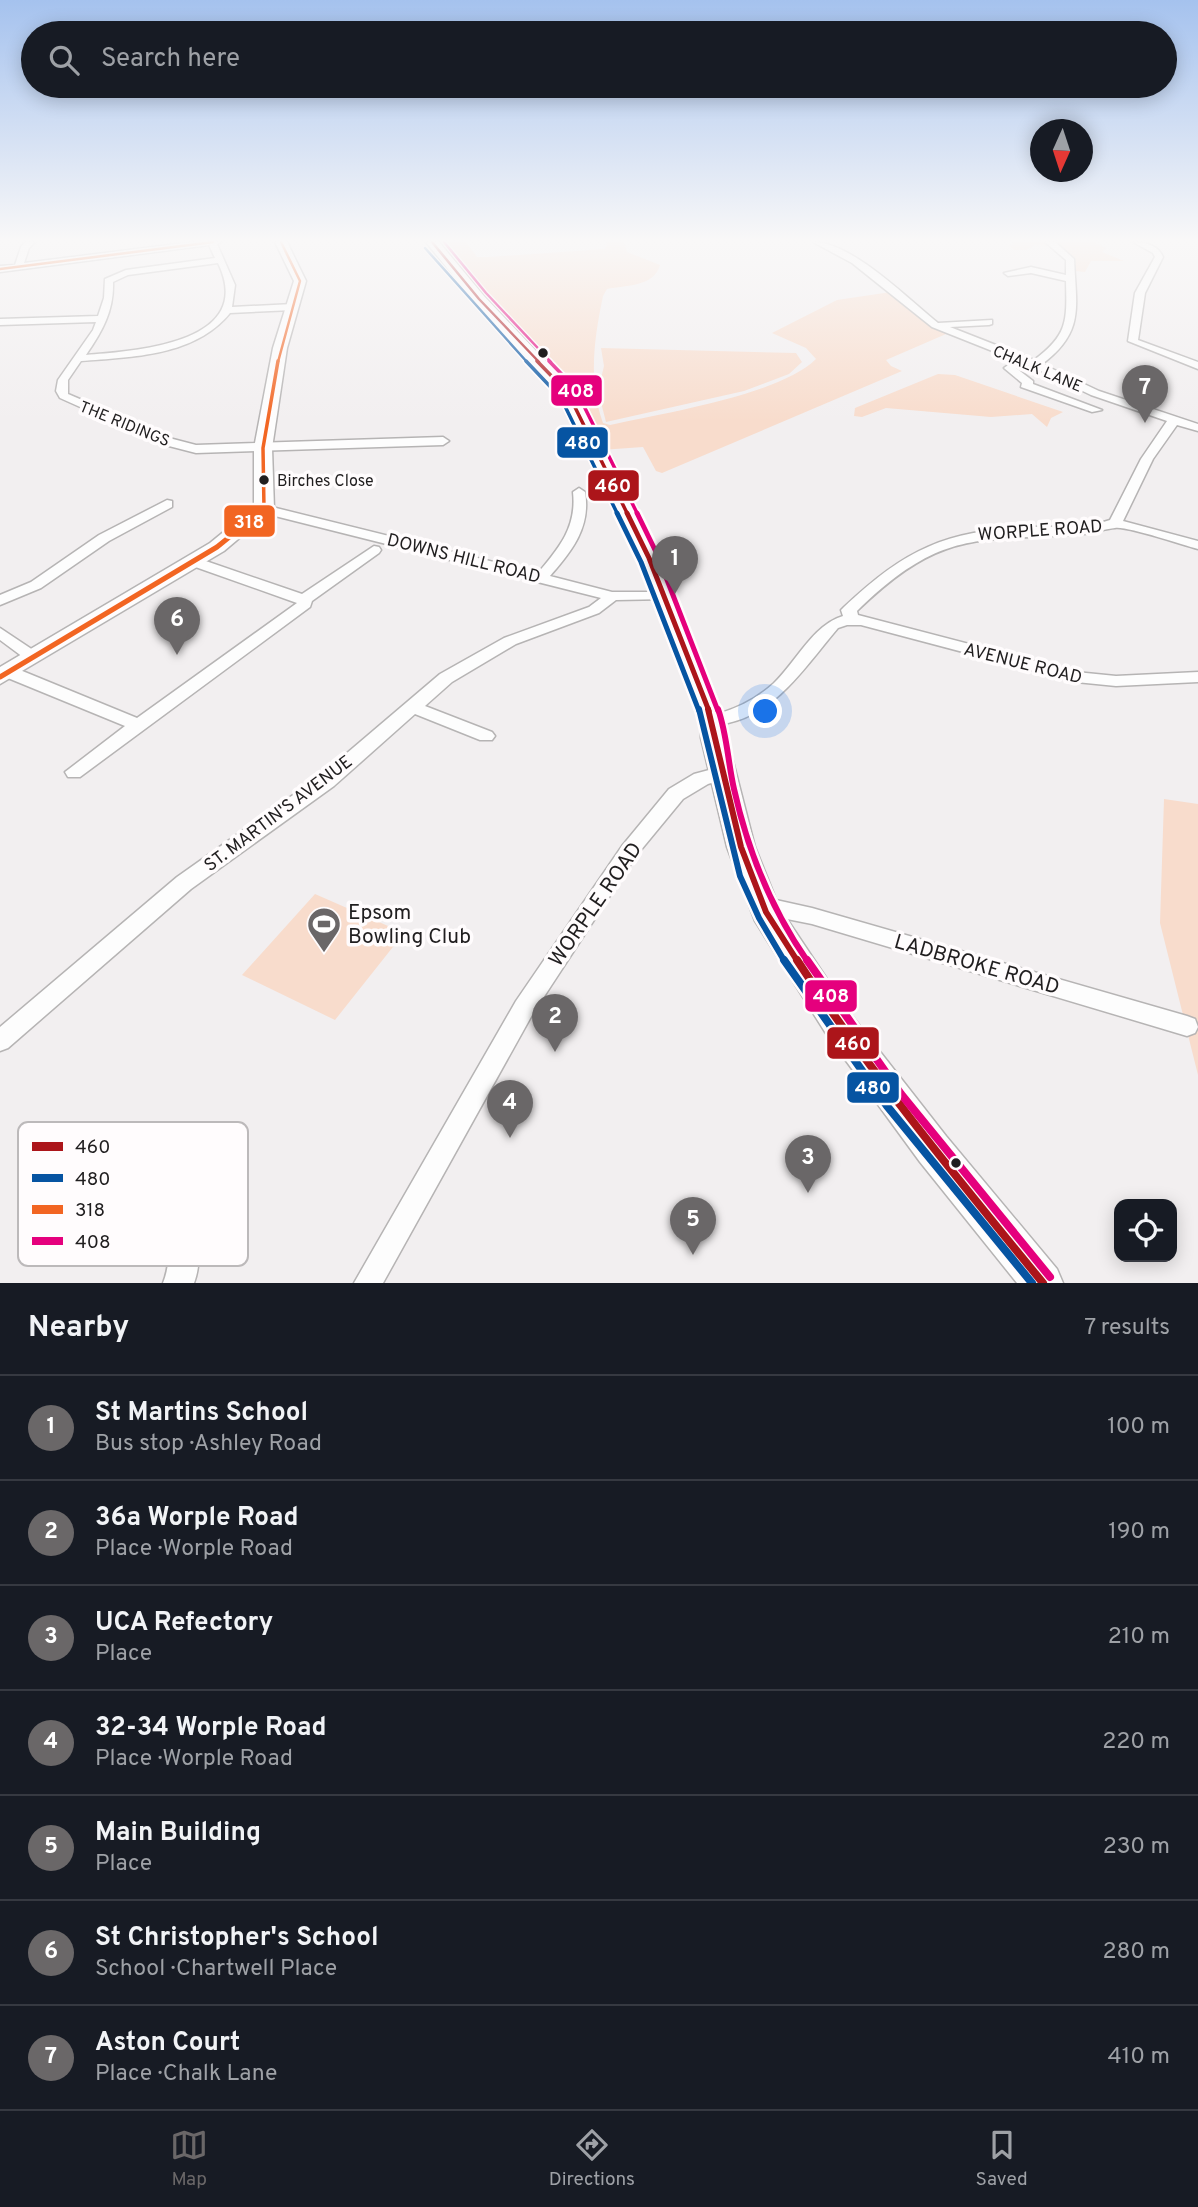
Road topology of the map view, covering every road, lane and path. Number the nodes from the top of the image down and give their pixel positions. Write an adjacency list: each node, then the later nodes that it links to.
1 (108, 302): 10 (street, THE RIDINGS)
2 (229, 302): 9 (street)
3 (294, 302): 8 (main road)
4 (482, 302): 31 (main road)
5 (907, 302): 13 (street, CHALK LANE)
6 (1071, 302): 15 (street)
7 (1138, 302): 16 (street)
8 (293, 307): 9 (street); 21 (main road)
9 (228, 310): 14 (street)
10 (102, 319): 11 (street); 14 (street, THE RIDINGS)
11 (0, 322)
12 (989, 322): 13 (street)
13 (935, 324): 15 (street, CHALK LANE)
14 (81, 358): 21 (street, THE RIDINGS)
15 (1029, 362): 17 (street); 18 (street, CHALK LANE)
16 (1198, 366)
17 (1096, 410)
18 (1174, 420): 19 (street, CHALK LANE); 25 (street, WORPLE ROAD)
19 (1198, 428)
20 (443, 441): 21 (street)
21 (263, 448): 24 (main road)
22 (579, 492): 29 (street)
23 (167, 504): 33 (street)
24 (264, 509): 28 (main road); 29 (street, DOWNS HILL ROAD)
25 (1115, 523): 26 (street); 34 (street, WORPLE ROAD)
26 (1198, 545)
27 (374, 550): 32 (street)
28 (192, 561): 32 (street); 36 (main road)
29 (541, 578): 30 (street, DOWNS HILL ROAD)
30 (612, 596): 31 (street, DOWNS HILL ROAD); 39 (street, ST. MARTIN'S AVENUE)
31 (664, 596): 40 (main road)
32 (304, 600): 41 (street)
33 (0, 601)
34 (852, 619): 38 (street, AVENUE ROAD); 40 (street, WORPLE ROAD)
35 (0, 633): 36 (street)
36 (33, 657): 37 (main road)
37 (5, 675): 41 (street)
38 (1198, 677)
39 (412, 707): 42 (street); 47 (street, ST. MARTIN'S AVENUE)
40 (713, 721): 44 (main road)
41 (139, 724): 43 (street)
42 (486, 736)
43 (74, 772)
44 (724, 772): 45 (main road); 50 (street, WORPLE ROAD)
45 (766, 912): 46 (street, LADBROKE ROAD); 51 (main road)
46 (1187, 1026)
47 (0, 1041)
48 (183, 1266): 49 (street)
49 (177, 1283)
50 (368, 1283)
51 (1043, 1283)

